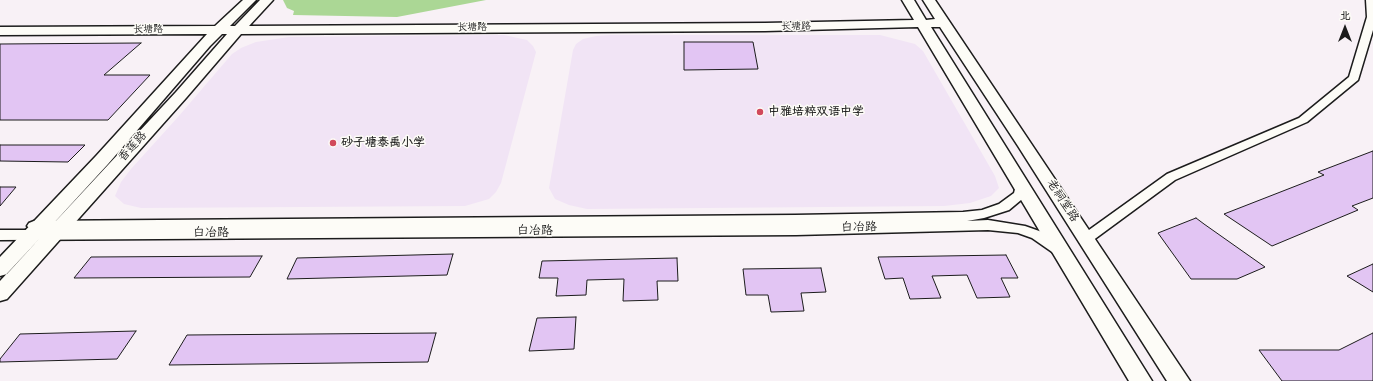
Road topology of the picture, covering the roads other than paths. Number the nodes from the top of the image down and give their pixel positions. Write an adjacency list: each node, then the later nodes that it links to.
1 (250, 0): 9 (main road, 香莲路)
2 (267, 0): 9 (main road, 香莲路)
3 (908, 0): 6 (main road, 老祠堂路)
4 (928, 0): 7 (main road, 老祠堂路)
5 (1371, 0): 16 (street)
6 (920, 19): 7 (main road, 长塘路); 9 (main road, 长塘路); 11 (main road, 老祠堂路)
7 (941, 19): 16 (main road, 老祠堂路)
8 (0, 22): 9 (main road, 长塘路)
9 (234, 25): 10 (main road, 长塘路); 13 (main road, 香莲路); 14 (main road, 香莲路)
10 (0, 31)
11 (1022, 184): 14 (street, 白冶路); 17 (main road, 老祠堂路)
12 (0, 226): 13 (street, 白冶路)
13 (36, 230): 14 (street, 白冶路); 15 (street, 白冶路); 18 (main road, 香莲路)
14 (59, 230): 17 (street, 白冶路); 19 (main road, 香莲路)
15 (0, 235)
16 (1087, 238): 21 (main road, 老祠堂路)
17 (1063, 252): 20 (main road, 老祠堂路)
18 (0, 269)
19 (0, 294)
20 (1140, 381)
21 (1179, 381)

